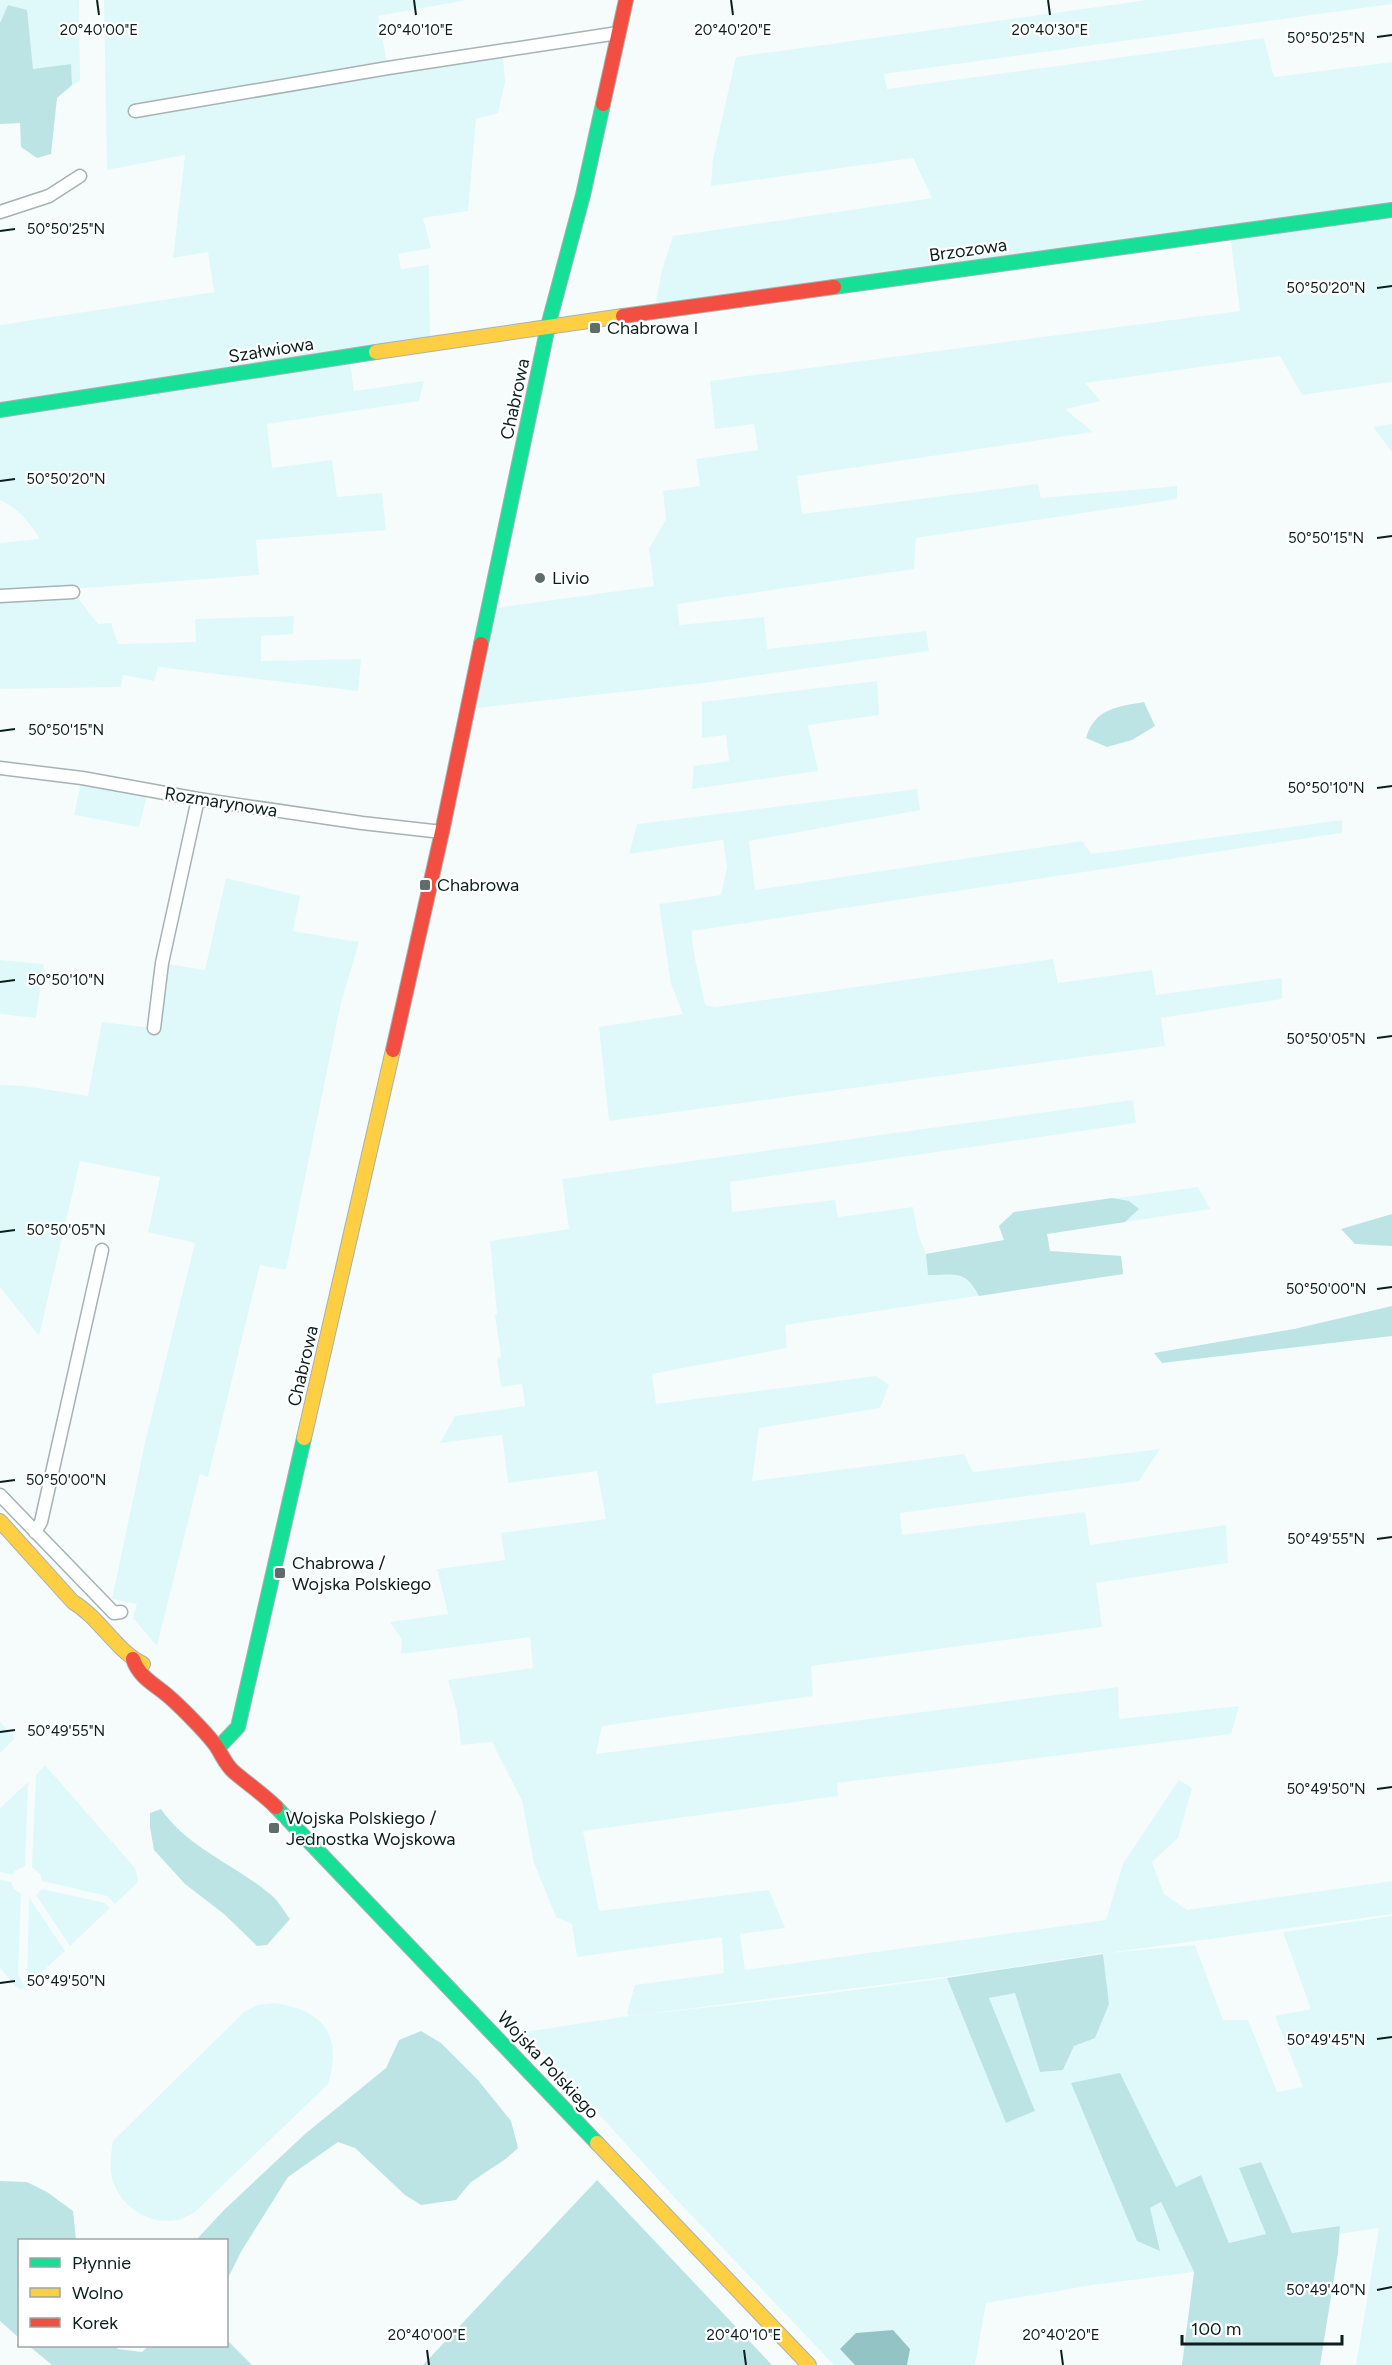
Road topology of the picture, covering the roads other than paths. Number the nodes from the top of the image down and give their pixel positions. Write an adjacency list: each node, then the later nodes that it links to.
1 (626, 0): 2 (street, Chabrowa)
2 (618, 33): 3 (street); 7 (street, Chabrowa)
3 (135, 111)
4 (80, 176): 6 (street)
5 (1392, 210): 7 (street, Brzozowa)
6 (0, 212)
7 (548, 326): 8 (street, Szałwiowa); 13 (street, Chabrowa)
8 (0, 410)
9 (73, 592): 10 (street)
10 (0, 596)
11 (0, 768): 12 (street, Rozmarynowa)
12 (198, 799): 13 (street, Rozmarynowa); 14 (street)
13 (442, 832): 20 (street, Chabrowa)
14 (154, 1028)
15 (102, 1250): 18 (street)
16 (0, 1495): 18 (street)
17 (0, 1521): 20 (street, Wojska Polskiego)
18 (36, 1532): 19 (street)
19 (121, 1612)
20 (218, 1748): 21 (street, Wojska Polskiego)
21 (808, 2365)

